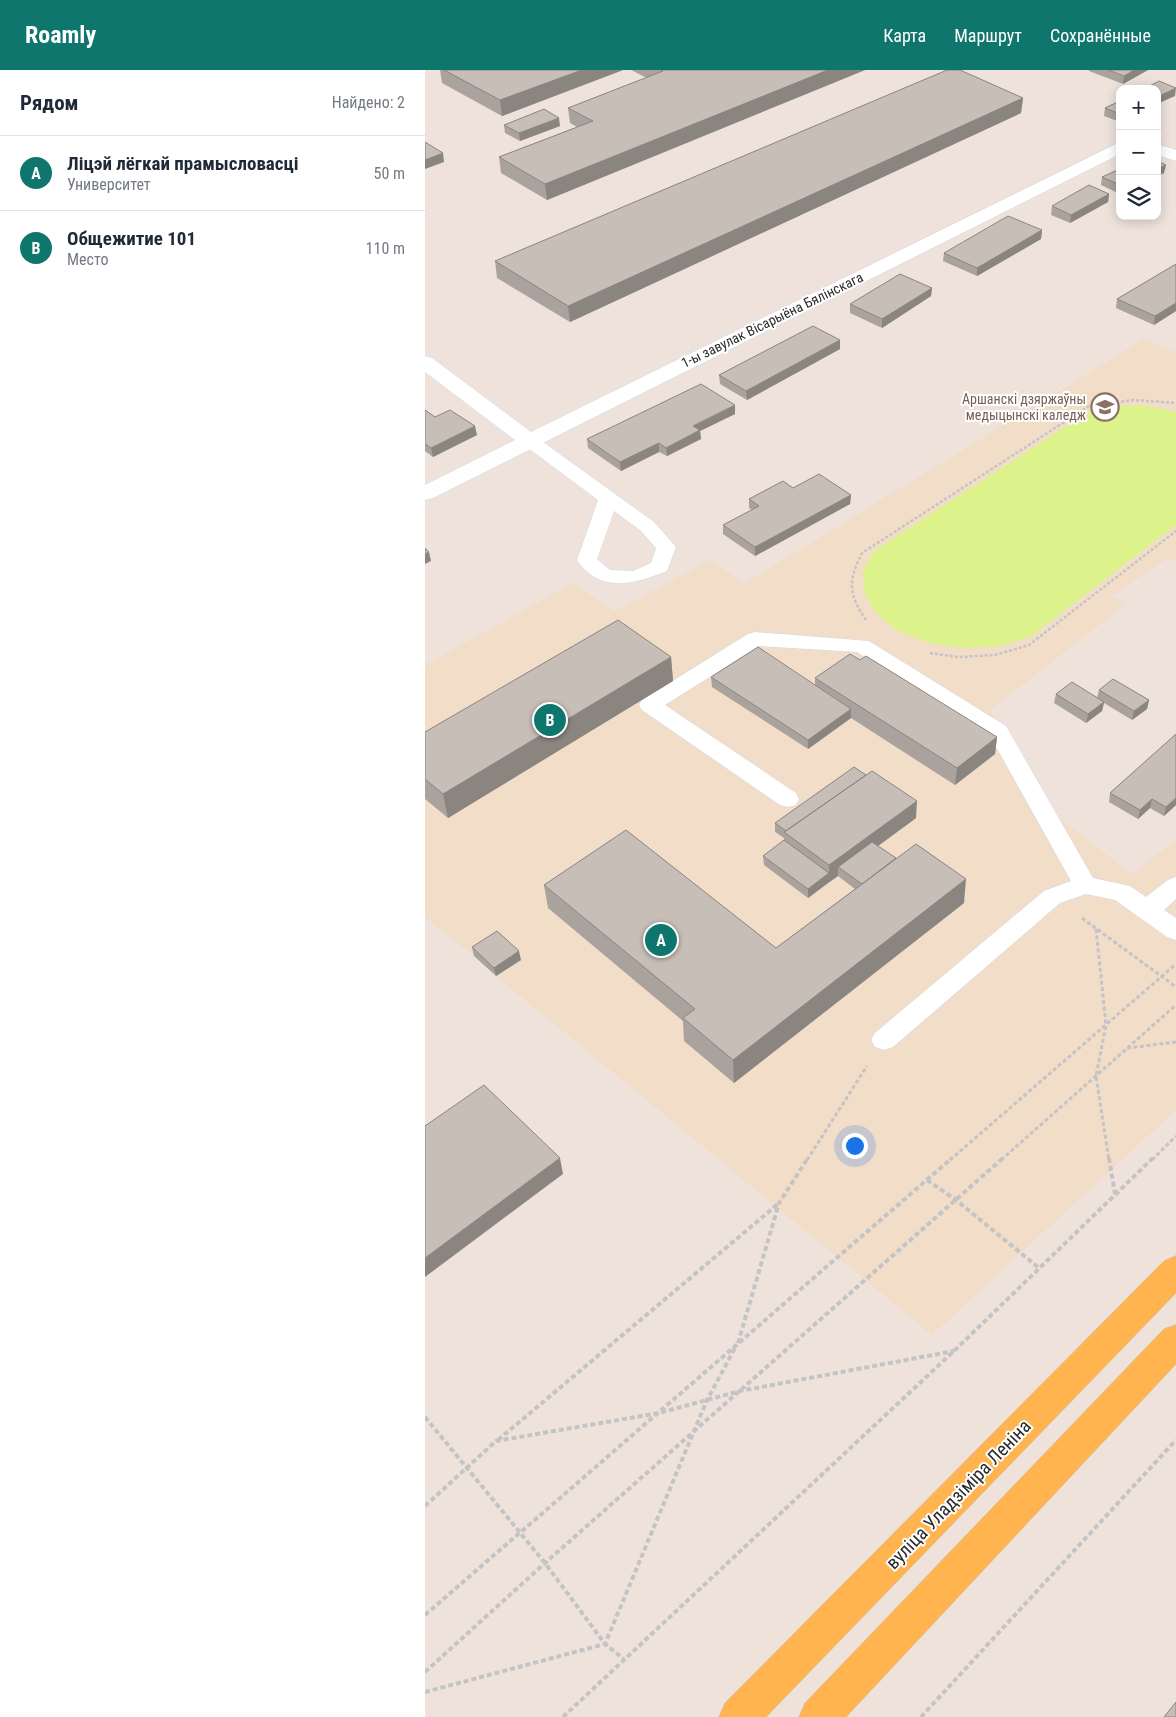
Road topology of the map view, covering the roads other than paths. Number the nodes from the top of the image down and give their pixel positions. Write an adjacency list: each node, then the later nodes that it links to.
1 (1116, 149): 5 (street, 1-ы завулак Вісарыёна Бялінскага)
2 (1161, 150): 3 (street)
3 (1176, 156)
4 (425, 362): 5 (street)
5 (530, 441): 6 (street, 1-ы завулак Вісарыёна Бялінскага); 7 (lane)
6 (425, 493)
7 (608, 499)
8 (788, 799): 9 (lane)
9 (1085, 885): 11 (lane); 13 (lane)
10 (1176, 886): 11 (lane)
11 (1147, 910): 12 (lane)
12 (1176, 931)
13 (884, 1040)
14 (1176, 1271): 16 (main road, вуліца Уладзіміра Леніна)
15 (1176, 1340): 17 (main road)
16 (751, 1713)
17 (819, 1717)

